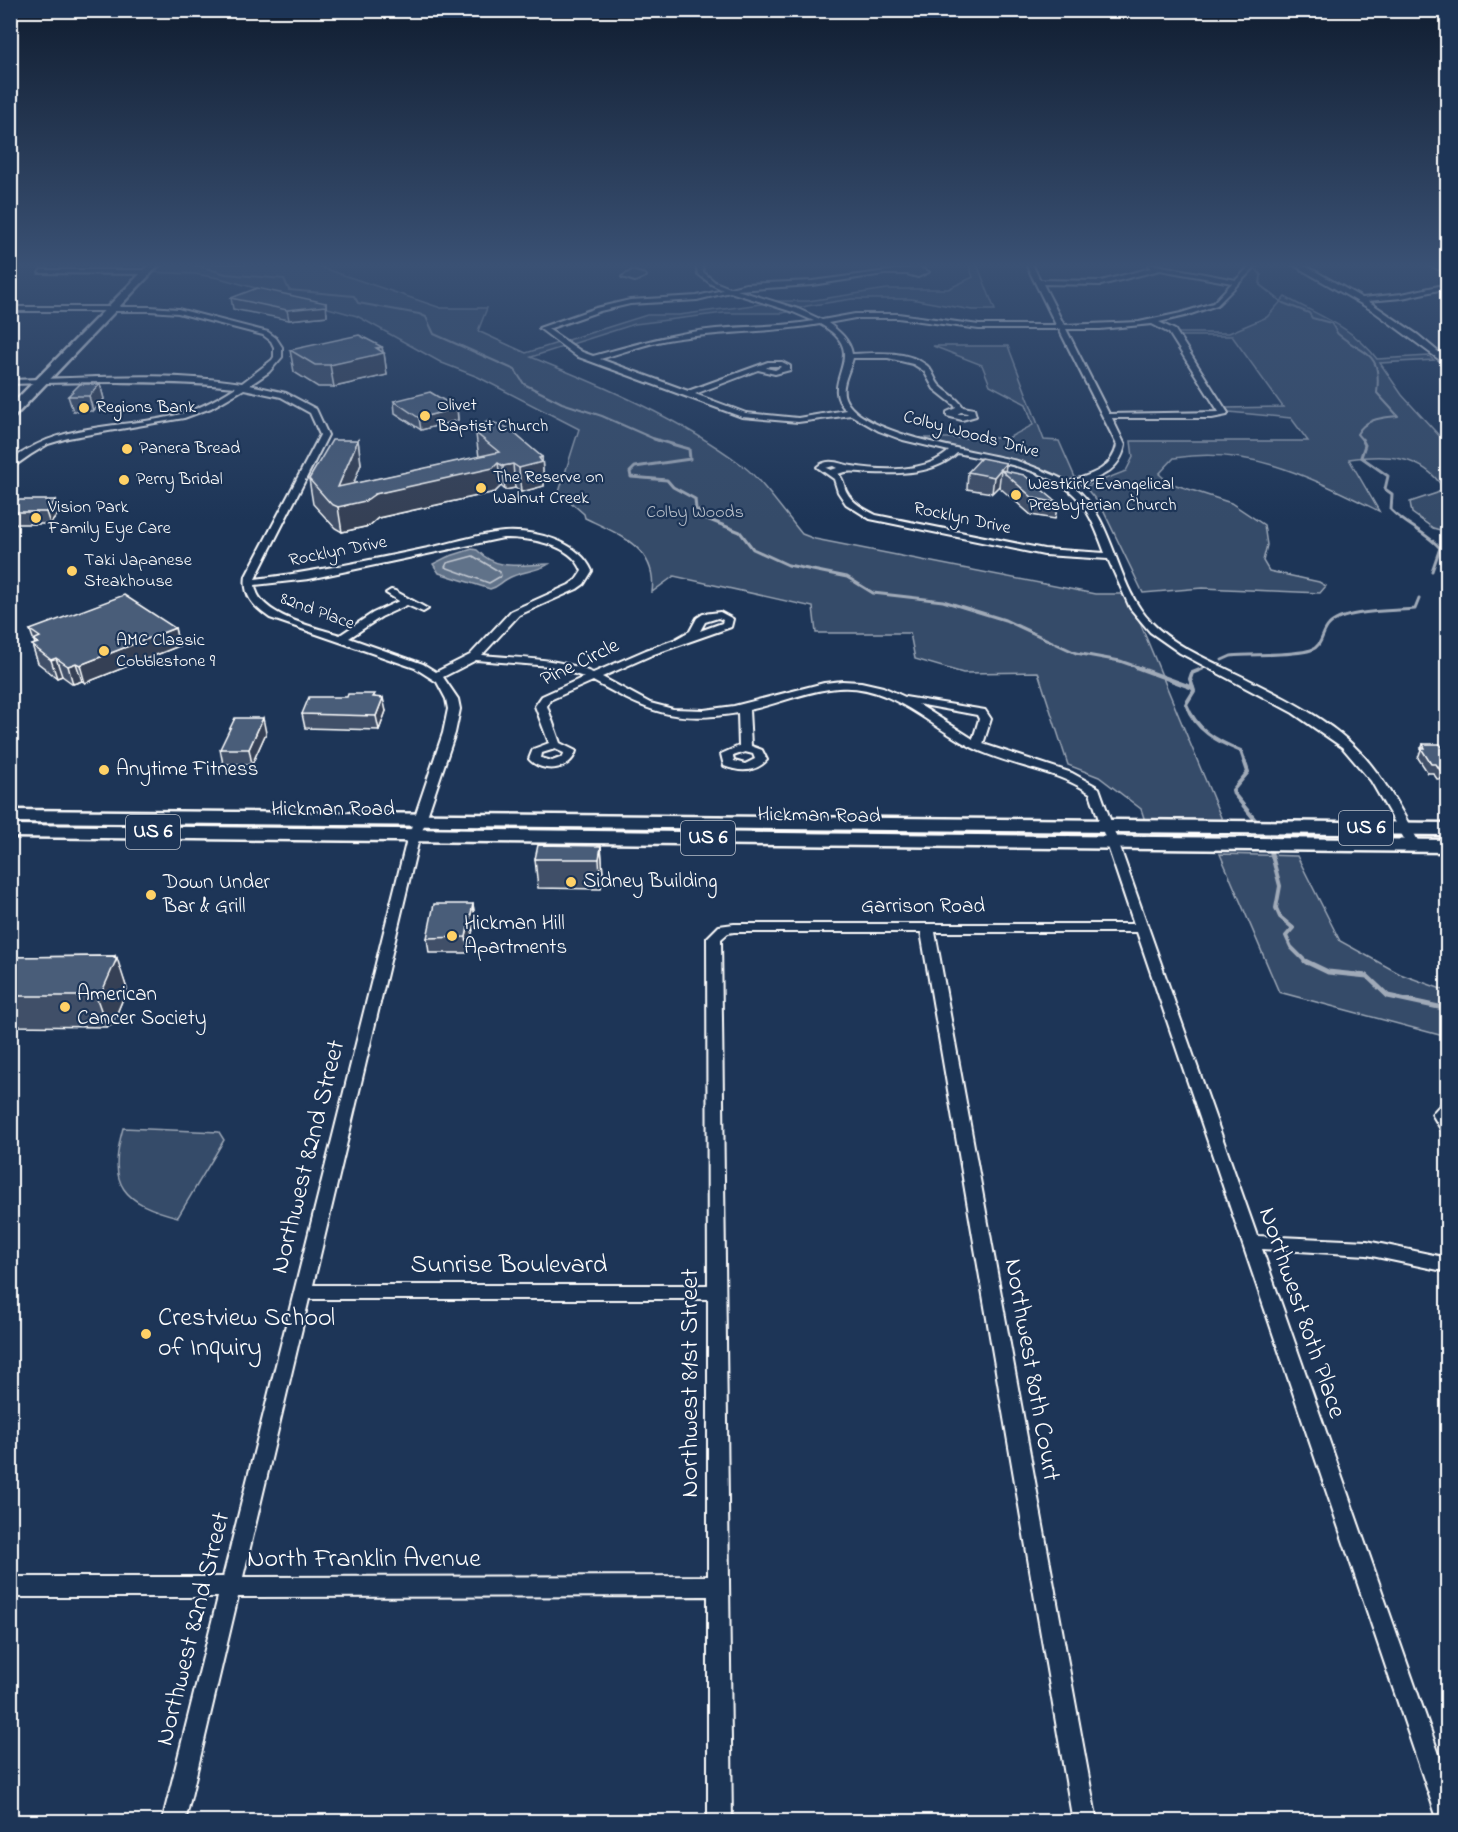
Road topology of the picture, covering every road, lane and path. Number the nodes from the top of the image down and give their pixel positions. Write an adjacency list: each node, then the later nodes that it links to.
1 (74, 349): 14 (main road)
2 (279, 349): 15 (street)
3 (575, 349): 10 (street)
4 (625, 349): 10 (street)
5 (846, 349): 9 (street)
6 (1074, 349): 20 (street)
7 (1183, 349): 20 (street)
8 (1431, 349): 11 (street)
9 (849, 356): 17 (street); 18 (street)
10 (592, 359): 16 (street)
11 (1446, 360)
12 (758, 368): 16 (street)
13 (10, 382): 14 (street)
14 (43, 382): 15 (street); 19 (main road)
15 (244, 386): 22 (street); 25 (street)
16 (688, 394): 18 (street)
17 (960, 410)
18 (852, 412): 21 (street, Colby Woods Drive)
19 (10, 414)
20 (1107, 416): 23 (street)
21 (957, 449): 23 (street, Colby Woods Drive); 24 (street, Rocklyn Drive)
22 (12, 466)
23 (1066, 485): 24 (street, Colby Woods Drive)
24 (1110, 555): 44 (street, Colby Woods Drive)
25 (249, 583): 29 (street, 82nd Place); 31 (street, Rocklyn Drive)
26 (391, 593): 27 (street)
27 (407, 601): 28 (street); 29 (street)
28 (423, 609)
29 (341, 639): 32 (street, 82nd Place)
30 (677, 642): 33 (street, Pine Circle)
31 (474, 657): 32 (street); 33 (street)
32 (436, 676): 40 (street, Northwest 82nd Street)
33 (593, 678): 35 (street); 36 (street, Pine Circle)
34 (896, 697): 35 (street); 37 (street, Northwest 80th Place); 37 (street)
35 (743, 709): 38 (street)
36 (555, 746)
37 (977, 746): 43 (street, Northwest 80th Place)
38 (745, 748)
39 (10, 816): 40 (main road, Hickman Road / US 6)
40 (417, 827): 42 (main road, Hickman Road / US 6); 43 (main road, Hickman Road / US 6); 53 (street, Northwest 82nd Street)
41 (1448, 829): 44 (main road, Hickman Road / US 6)
42 (10, 831)
43 (1110, 834): 44 (main road, Hickman Road / US 6); 47 (street, Northwest 80th Place)
44 (1410, 837): 45 (main road, Hickman Road / US 6)
45 (1448, 846)
46 (927, 928): 47 (street, Garrison Road); 48 (street, Garrison Road); 61 (street, Northwest 80th Court)
47 (1142, 928): 51 (street, Northwest 80th Place)
48 (713, 944): 54 (street, Northwest 81st Street)
49 (1448, 1106): 50 (street)
50 (1448, 1127)
51 (1250, 1242): 52 (street); 58 (street, Northwest 80th Place)
52 (1448, 1265)
53 (302, 1292): 54 (street, Sunrise Boulevard); 57 (street, Northwest 82nd Street)
54 (715, 1292): 55 (street, Northwest 81st Street)
55 (718, 1586): 57 (street, North Franklin Avenue); 60 (street, Northwest 81st Street)
56 (10, 1587): 57 (street, North Franklin Avenue)
57 (230, 1587): 59 (street, Northwest 82nd Street)
58 (1448, 1815)
59 (173, 1821)
60 (720, 1821)
61 (1085, 1821)

